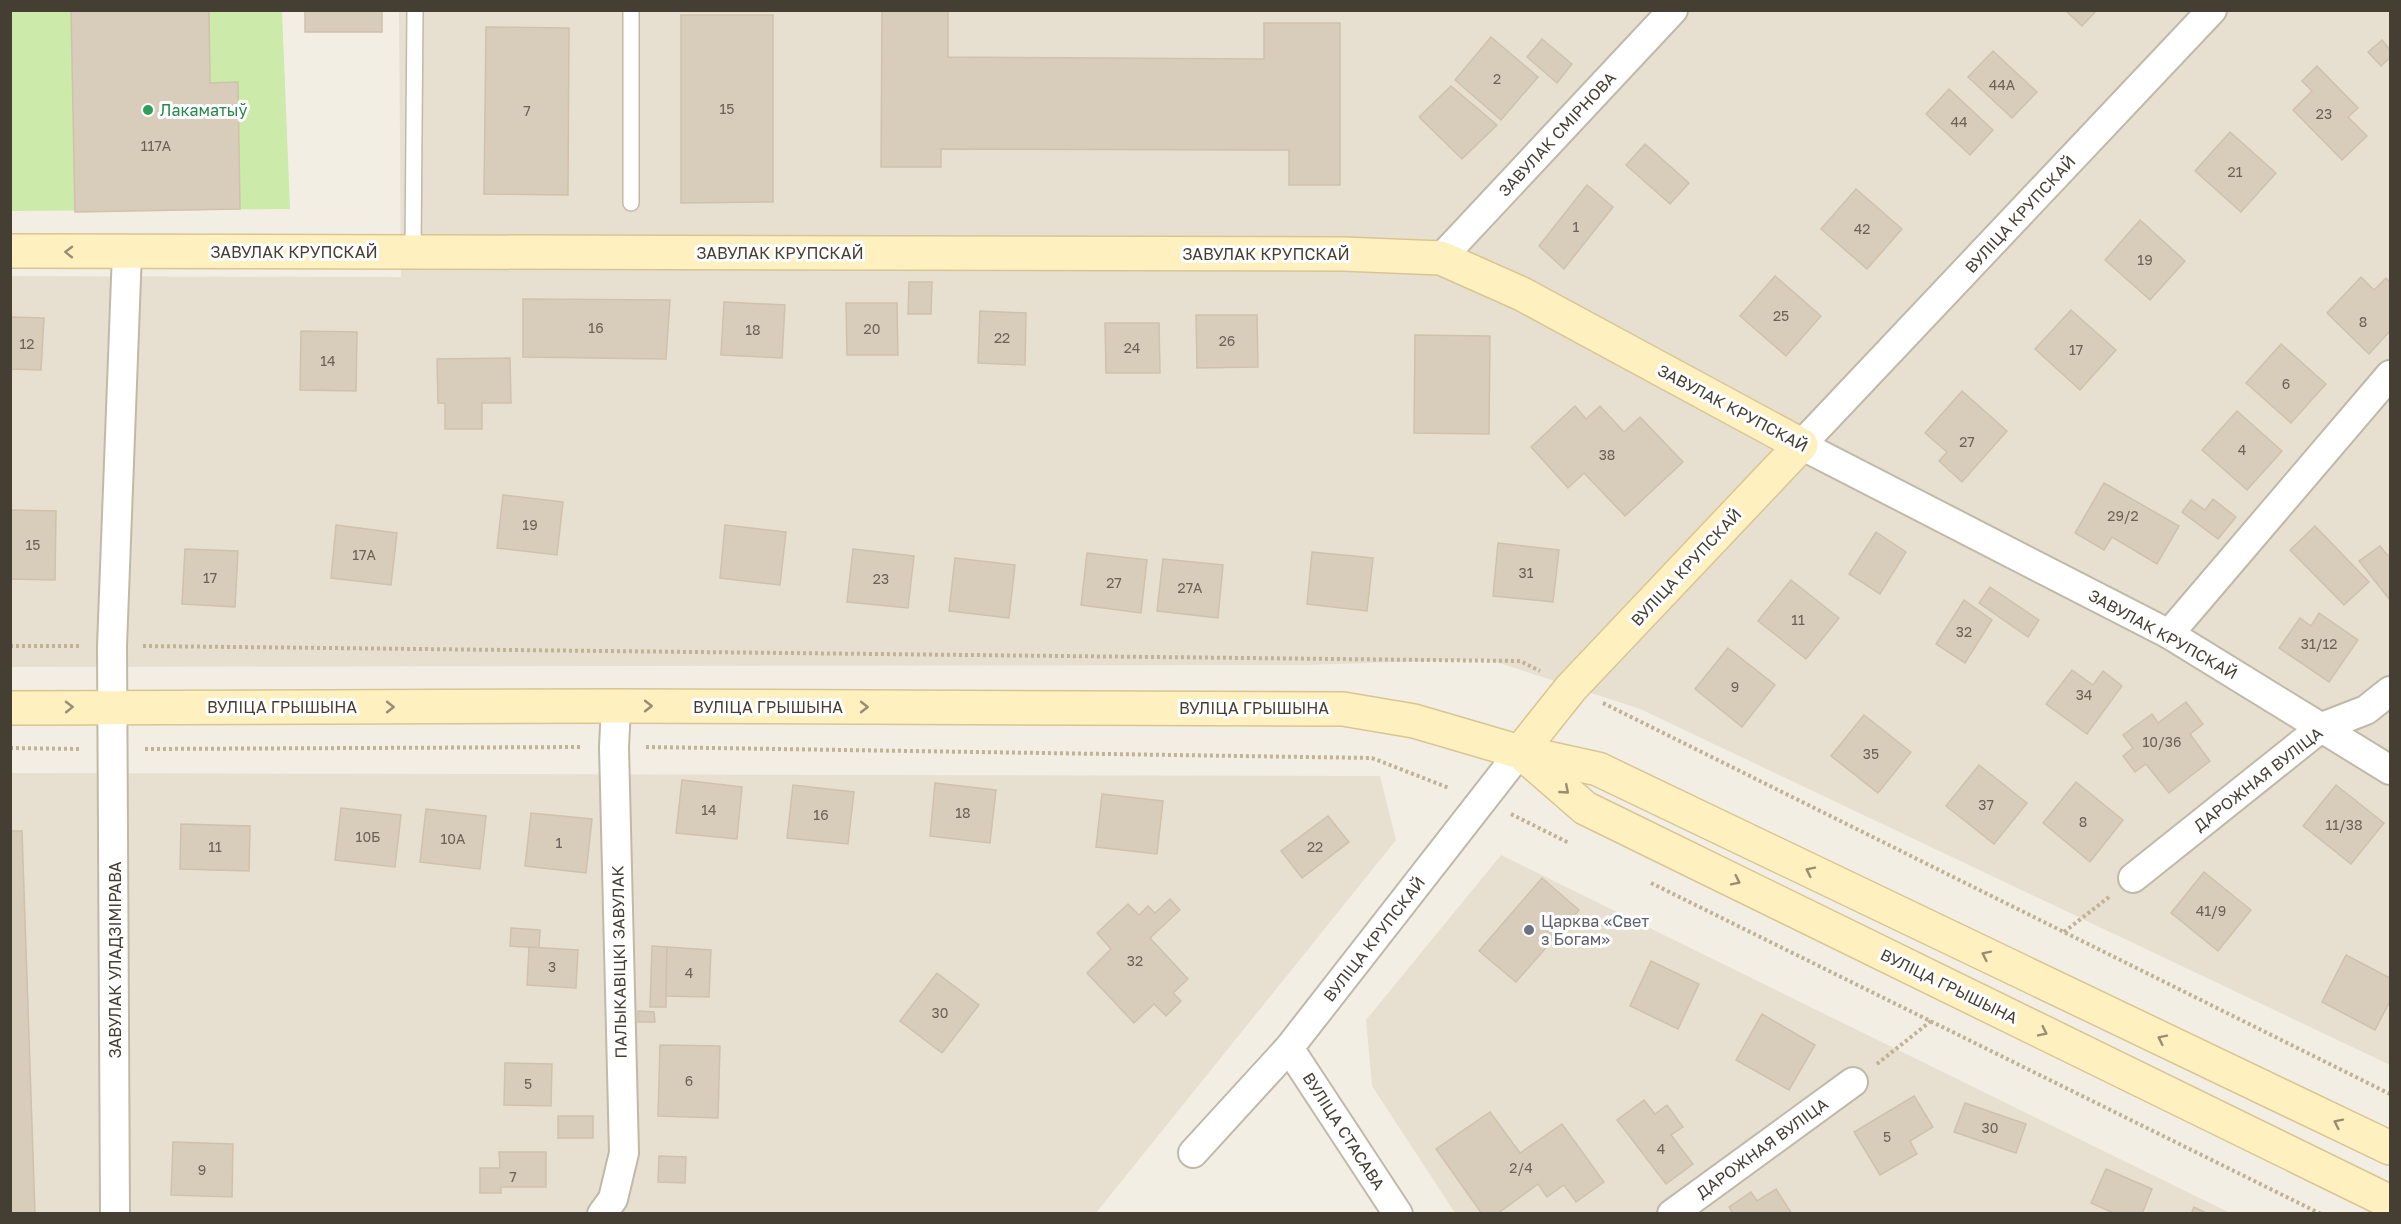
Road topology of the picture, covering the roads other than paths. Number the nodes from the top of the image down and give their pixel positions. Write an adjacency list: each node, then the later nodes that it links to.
1 (415, 10): 8 (lane)
2 (631, 10): 5 (lane)
3 (1673, 10): 9 (street, ЗАВУЛАК СМІРНОВА)
4 (2212, 10): 11 (street, ВУЛІЦА КРУПСКАЙ)
5 (631, 203)
6 (10, 251): 7 (main road, ЗАВУЛАК КРУПСКАЙ, one-way to 6)
7 (127, 252): 8 (main road, ЗАВУЛАК КРУПСКАЙ); 15 (street, ЗАВУЛАК УЛАДЗІМІРАВА)
8 (413, 252): 9 (main road, ЗАВУЛАК КРУПСКАЙ)
9 (1441, 258): 11 (main road, ЗАВУЛАК КРУПСКАЙ)
10 (2391, 375): 12 (street)
11 (1801, 446): 12 (street, ЗАВУЛАК КРУПСКАЙ); 18 (main road, ВУЛІЦА КРУПСКАЙ)
12 (2169, 634): 17 (street, ЗАВУЛАК КРУПСКАЙ)
13 (2391, 691): 17 (street, ДАРОЖНАЯ ВУЛІЦА)
14 (616, 706): 15 (main road, ВУЛІЦА ГРЫШЫНА, one-way to 14); 18 (main road, ВУЛІЦА ГРЫШЫНА, one-way to 18); 27 (street, ПАЛЫКАВІЦКІ ЗАВУЛАК)
15 (114, 707): 16 (main road, ВУЛІЦА ГРЫШЫНА, one-way to 15); 26 (street, ЗАВУЛАК УЛАДЗІМІРАВА)
16 (10, 708)
17 (2322, 727): 19 (street, ЗАВУЛАК КРУПСКАЙ); 20 (street, ДАРОЖНАЯ ВУЛІЦА)
18 (1520, 752): 21 (street, ВУЛІЦА КРУПСКАЙ); 23 (main road, ВУЛІЦА ГРЫШЫНА, one-way to 18); 25 (main road, ВУЛІЦА ГРЫШЫНА, one-way to 25)
19 (2391, 770)
20 (2133, 878)
21 (1289, 1048): 24 (street, ВУЛІЦА КРУПСКАЙ); 28 (street, ВУЛІЦА СТАСАВА)
22 (1853, 1082): 29 (street, ДАРОЖНАЯ ВУЛІЦА)
23 (2391, 1148)
24 (1193, 1153)
25 (2391, 1202)
26 (115, 1214)
27 (602, 1214)
28 (1398, 1214)
29 (1672, 1214)

